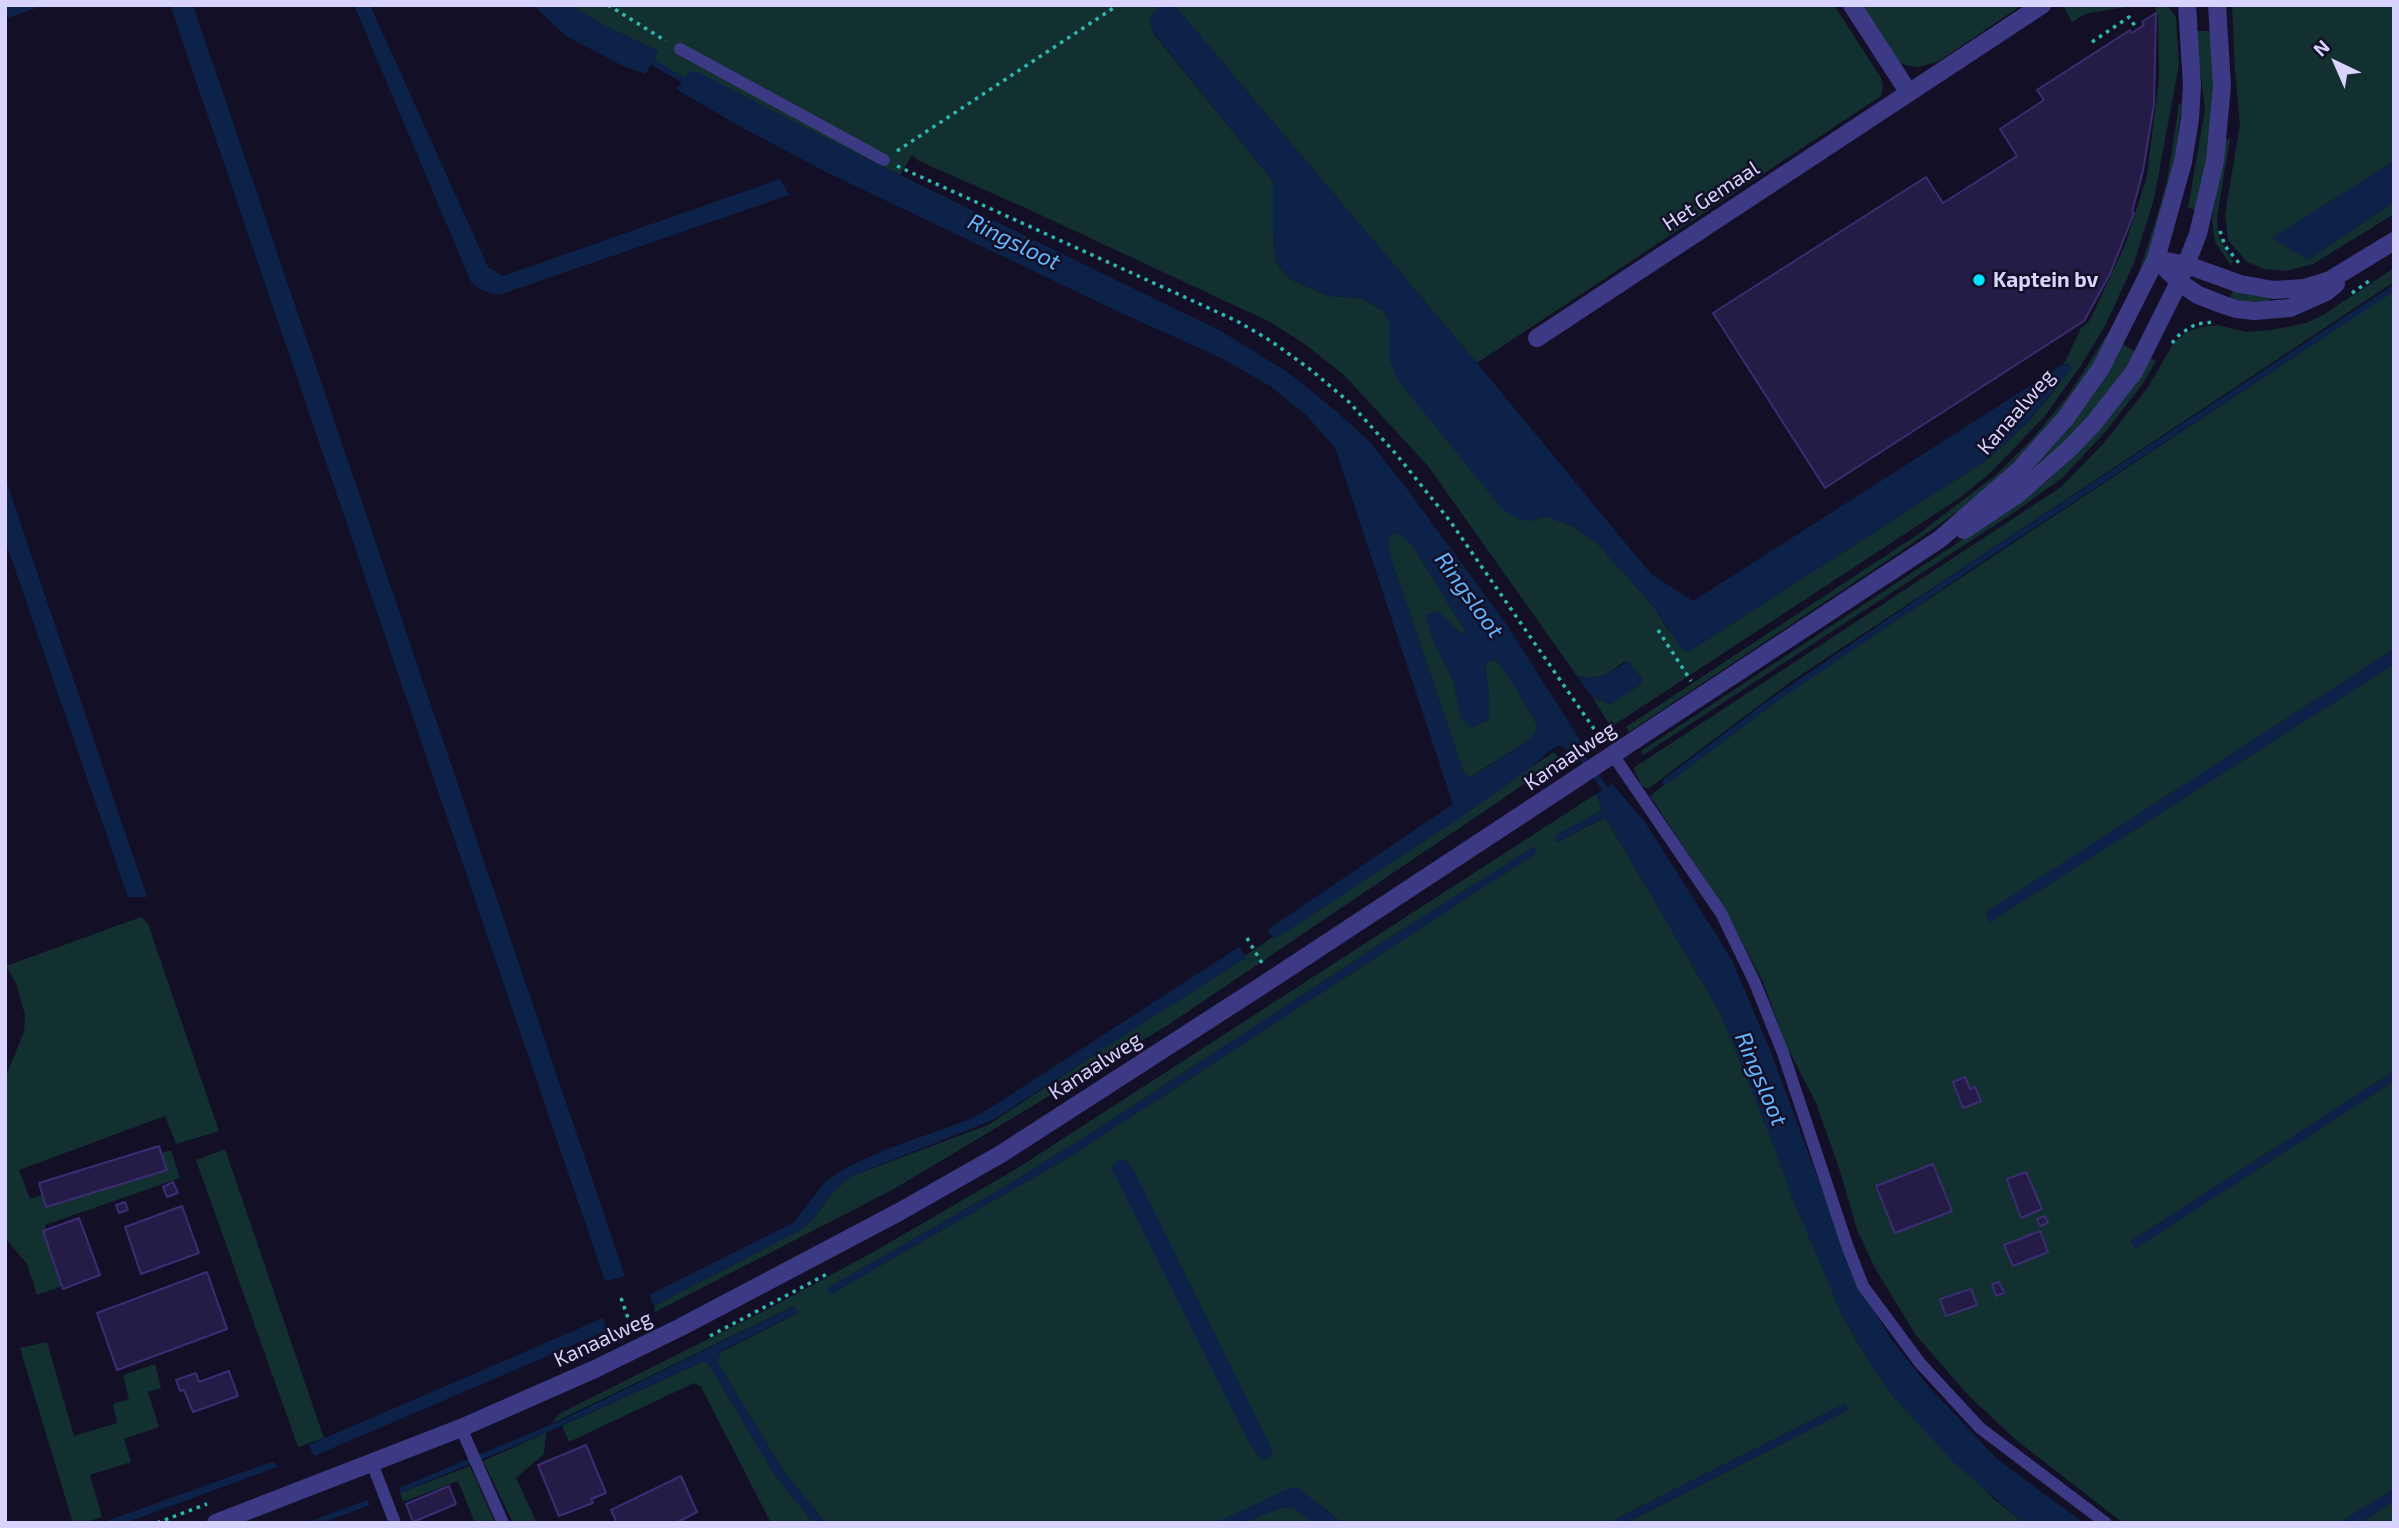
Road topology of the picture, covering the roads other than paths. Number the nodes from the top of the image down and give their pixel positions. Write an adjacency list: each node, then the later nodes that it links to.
1 (1852, 5): 6 (street)
2 (2042, 5): 6 (street, Het Gemaal)
3 (2187, 5): 9 (street, Kanaalweg)
4 (2217, 5): 10 (street, Kanaalweg)
5 (680, 49): 7 (lane)
6 (1909, 93): 13 (street, Het Gemaal)
7 (884, 160)
8 (2394, 241): 11 (street)
9 (2155, 259): 10 (street); 12 (street); 14 (street, Kanaalweg)
10 (2187, 265): 11 (street); 12 (street, Kanaalweg)
11 (2357, 266): 12 (street)
12 (2179, 282): 14 (street, Kanaalweg)
13 (1537, 338)
14 (1940, 539): 15 (street, Kanaalweg)
15 (1610, 756): 16 (street, Kanaalweg); 21 (lane)
16 (461, 1428): 17 (street, Kanaalweg); 20 (lane)
17 (372, 1463): 18 (street, Kanaalweg); 19 (lane)
18 (216, 1523)
19 (395, 1523)
20 (503, 1523)
21 (2106, 1523)

